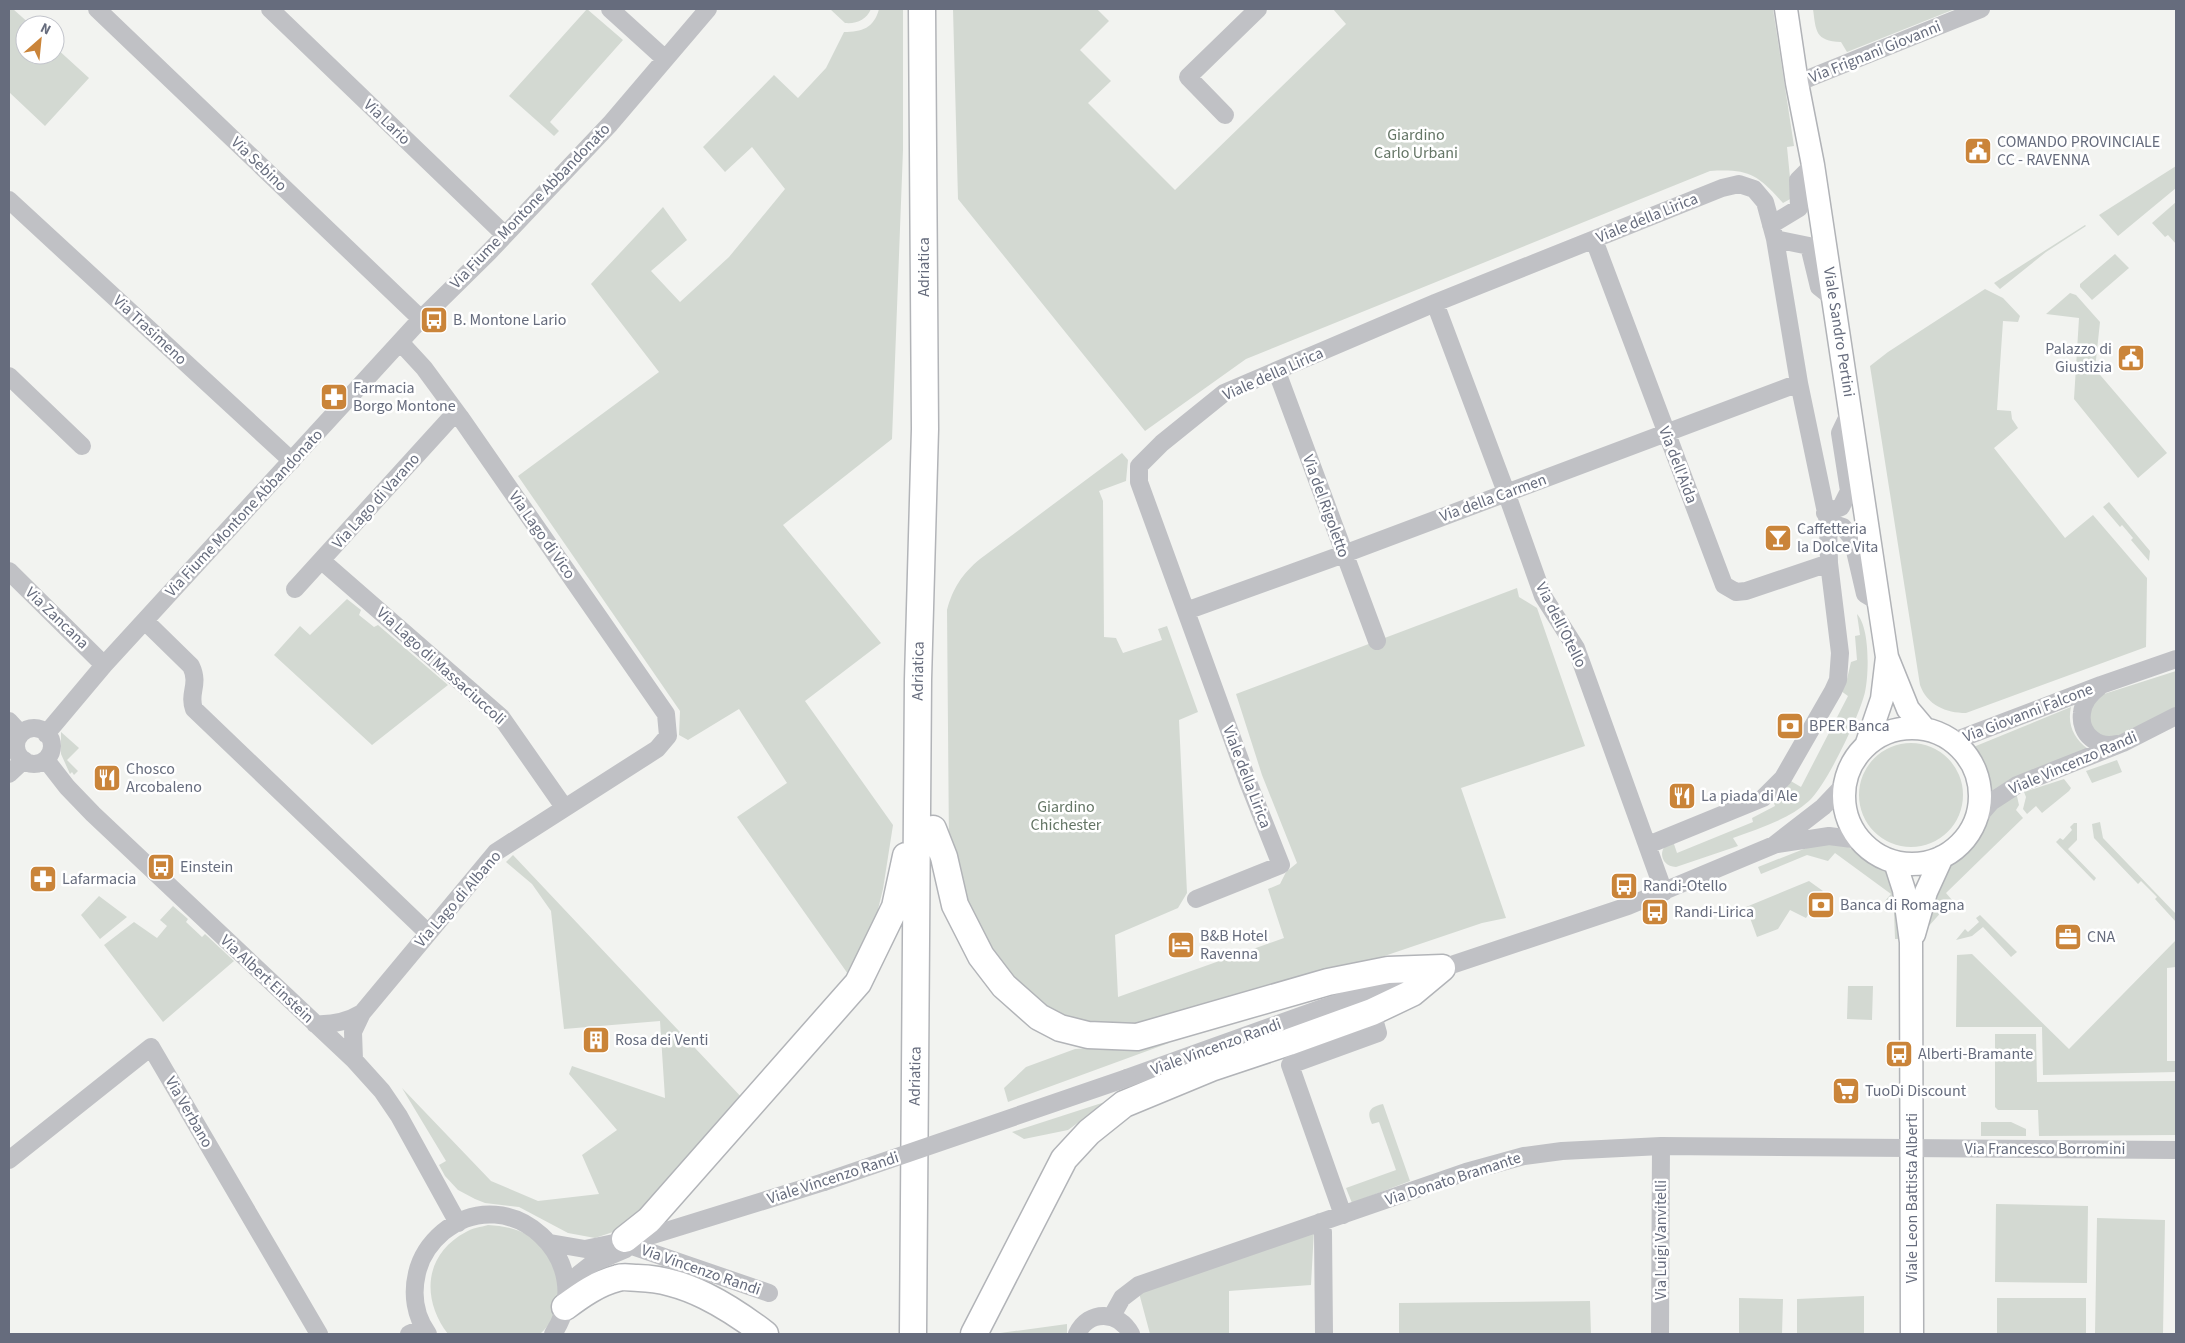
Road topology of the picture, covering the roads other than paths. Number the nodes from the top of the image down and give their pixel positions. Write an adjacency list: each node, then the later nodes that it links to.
1 (97, 9): 20 (street, Via Sebino)
2 (270, 9): 16 (street, Via Lario)
3 (610, 9): 10 (street)
4 (708, 9): 10 (street, Via Fiume Montone Abbandonato)
5 (922, 9): 60 (highway, Adriatica)
6 (937, 9): 60 (highway, Adriatica)
7 (1786, 9): 11 (main road, Viale Sandro Pertini)
8 (1981, 9): 11 (street, Via Frignani Giovanni)
9 (1251, 11): 12 (street)
10 (664, 58): 16 (street, Via Fiume Montone Abbandonato)
11 (1797, 83): 13 (main road, Viale Sandro Pertini)
12 (1225, 115)
13 (1813, 165): 15 (street); 18 (main road, Viale Sandro Pertini)
14 (9, 200): 29 (street, Via Trasimeno)
15 (1773, 232): 17 (street, Viale della Lirica); 18 (street); 24 (street, Viale della Lirica)
16 (505, 235): 20 (street, Via Fiume Montone Abbandonato)
17 (1594, 240): 19 (street, Viale della Lirica); 27 (street, Via dell'Aida)
18 (1833, 298): 25 (main road, Viale Sandro Pertini)
19 (1435, 302): 22 (street, Viale della Lirica); 30 (street, Via dell'Otello)
20 (421, 319): 21 (street, Via Fiume Montone Abbandonato)
21 (400, 342): 26 (street, Via Lago di Vico); 29 (street, Via Fiume Montone Abbandonato)
22 (1277, 372): 32 (street, Via del Rigoletto); 38 (street, Viale della Lirica)
23 (9, 376): 28 (street)
24 (1799, 383): 27 (street, Via della Carmen); 31 (street, Viale della Lirica)
25 (1851, 410): 31 (street); 37 (main road, Viale Sandro Pertini)
26 (456, 412): 33 (street, Via Lago di Varano); 50 (street, Via Lago di Vico)
27 (1666, 434): 30 (street, Via della Carmen); 34 (street, Via dell'Aida)
28 (82, 446)
29 (292, 461): 39 (street, Via Fiume Montone Abbandonato)
30 (1506, 492): 32 (street, Via della Carmen); 62 (street, Via dell'Otello)
31 (1826, 517): 34 (street, Viale della Lirica); 37 (street)
32 (1344, 554): 38 (street, Via della Carmen); 40 (street, Via del Rigoletto)
33 (322, 561): 36 (street, Via Lago di Varano); 58 (street, Via Lago di Massaciuccoli)
34 (1829, 563): 62 (street, Viale della Lirica)
35 (9, 571): 43 (street, Via Zancana)
36 (295, 589)
37 (1880, 603): 41 (main road, Viale Sandro Pertini)
38 (1186, 611): 67 (street, Viale della Lirica)
39 (145, 621): 43 (street, Via Fiume Montone Abbandonato); 68 (street)
40 (1376, 641)
41 (1887, 657): 47 (main road, Viale Sandro Pertini); 53 (main road, Viale Sandro Pertini)
42 (2176, 659): 44 (street)
43 (104, 665): 49 (street, Via Fiume Montone Abbandonato)
44 (2101, 685): 51 (street, Via Giovanni Falcone); 52 (street)
45 (2176, 716): 52 (street, Viale Vincenzo Randi)
46 (9, 721): 48 (street)
47 (1924, 728): 51 (main road); 53 (main road)
48 (21, 734): 49 (street); 54 (street)
49 (46, 734): 55 (street)
50 (668, 736): 58 (street, Via Lago di Albano)
51 (1954, 742): 59 (main road)
52 (2124, 743): 59 (street, Viale Vincenzo Randi)
53 (1867, 744): 57 (main road)
54 (24, 760): 55 (street); 56 (street)
55 (46, 760): 73 (street, Via Albert Einstein)
56 (9, 774)
57 (1844, 785): 61 (main road); 63 (street, Viale Vincenzo Randi)
58 (564, 807): 68 (street, Via Lago di Albano)
59 (1977, 818): 64 (main road)
60 (925, 827): 70 (highway); 83 (highway); 91 (highway, Adriatica); 92 (highway, Adriatica)
61 (1860, 840): 63 (street, Viale Vincenzo Randi); 65 (main road)
62 (1648, 845): 66 (street, Via dell'Otello)
63 (1774, 845): 66 (street, Viale Vincenzo Randi)
64 (1942, 858): 65 (main road); 69 (main road, Viale Leon Battista Alberti)
65 (1895, 862): 69 (main road, Viale Leon Battista Alberti)
66 (1664, 892): 70 (street, Viale Vincenzo Randi)
67 (1196, 899)
68 (428, 933): 71 (street, Via Lago di Albano)
69 (1911, 942): 76 (main road, Viale Leon Battista Alberti)
70 (1442, 968): 72 (highway); 83 (street, Viale Vincenzo Randi, bridge)
71 (362, 1012): 73 (street, Via Lago di Albano); 74 (street, Via Lago di Albano)
72 (1372, 1012): 79 (street); 93 (highway)
73 (315, 1024): 74 (street, Via Albert Einstein)
74 (354, 1060): 80 (street, Via Albert Einstein)
75 (1661, 1146): 76 (street, Via Donato Bramante); 79 (street, Via Donato Bramante); 97 (street, Via Luigi Vanvitelli)
76 (1913, 1149): 77 (street, Via Francesco Borromini); 98 (main road, Viale Leon Battista Alberti)
77 (2176, 1150)
78 (9, 1160): 88 (street, Via Verbano)
79 (1343, 1215): 81 (street, Via Donato Bramante)
80 (458, 1222): 82 (street); 87 (street)
81 (1320, 1222): 86 (street, Via Donato Bramante); 96 (street)
82 (550, 1243): 83 (street, Viale Vincenzo Randi); 85 (street)
83 (628, 1243): 84 (street, Via Vincenzo Randi); 85 (street, Viale Vincenzo Randi)
84 (769, 1293)
85 (566, 1297): 89 (street); 90 (highway)
86 (1112, 1316): 94 (street); 95 (street)
87 (420, 1332)
88 (319, 1334)
89 (553, 1334)
90 (765, 1334)
91 (912, 1334)
92 (929, 1334)
93 (974, 1334)
94 (1077, 1334)
95 (1131, 1334)
96 (1324, 1334)
97 (1660, 1334)
98 (1912, 1334)

